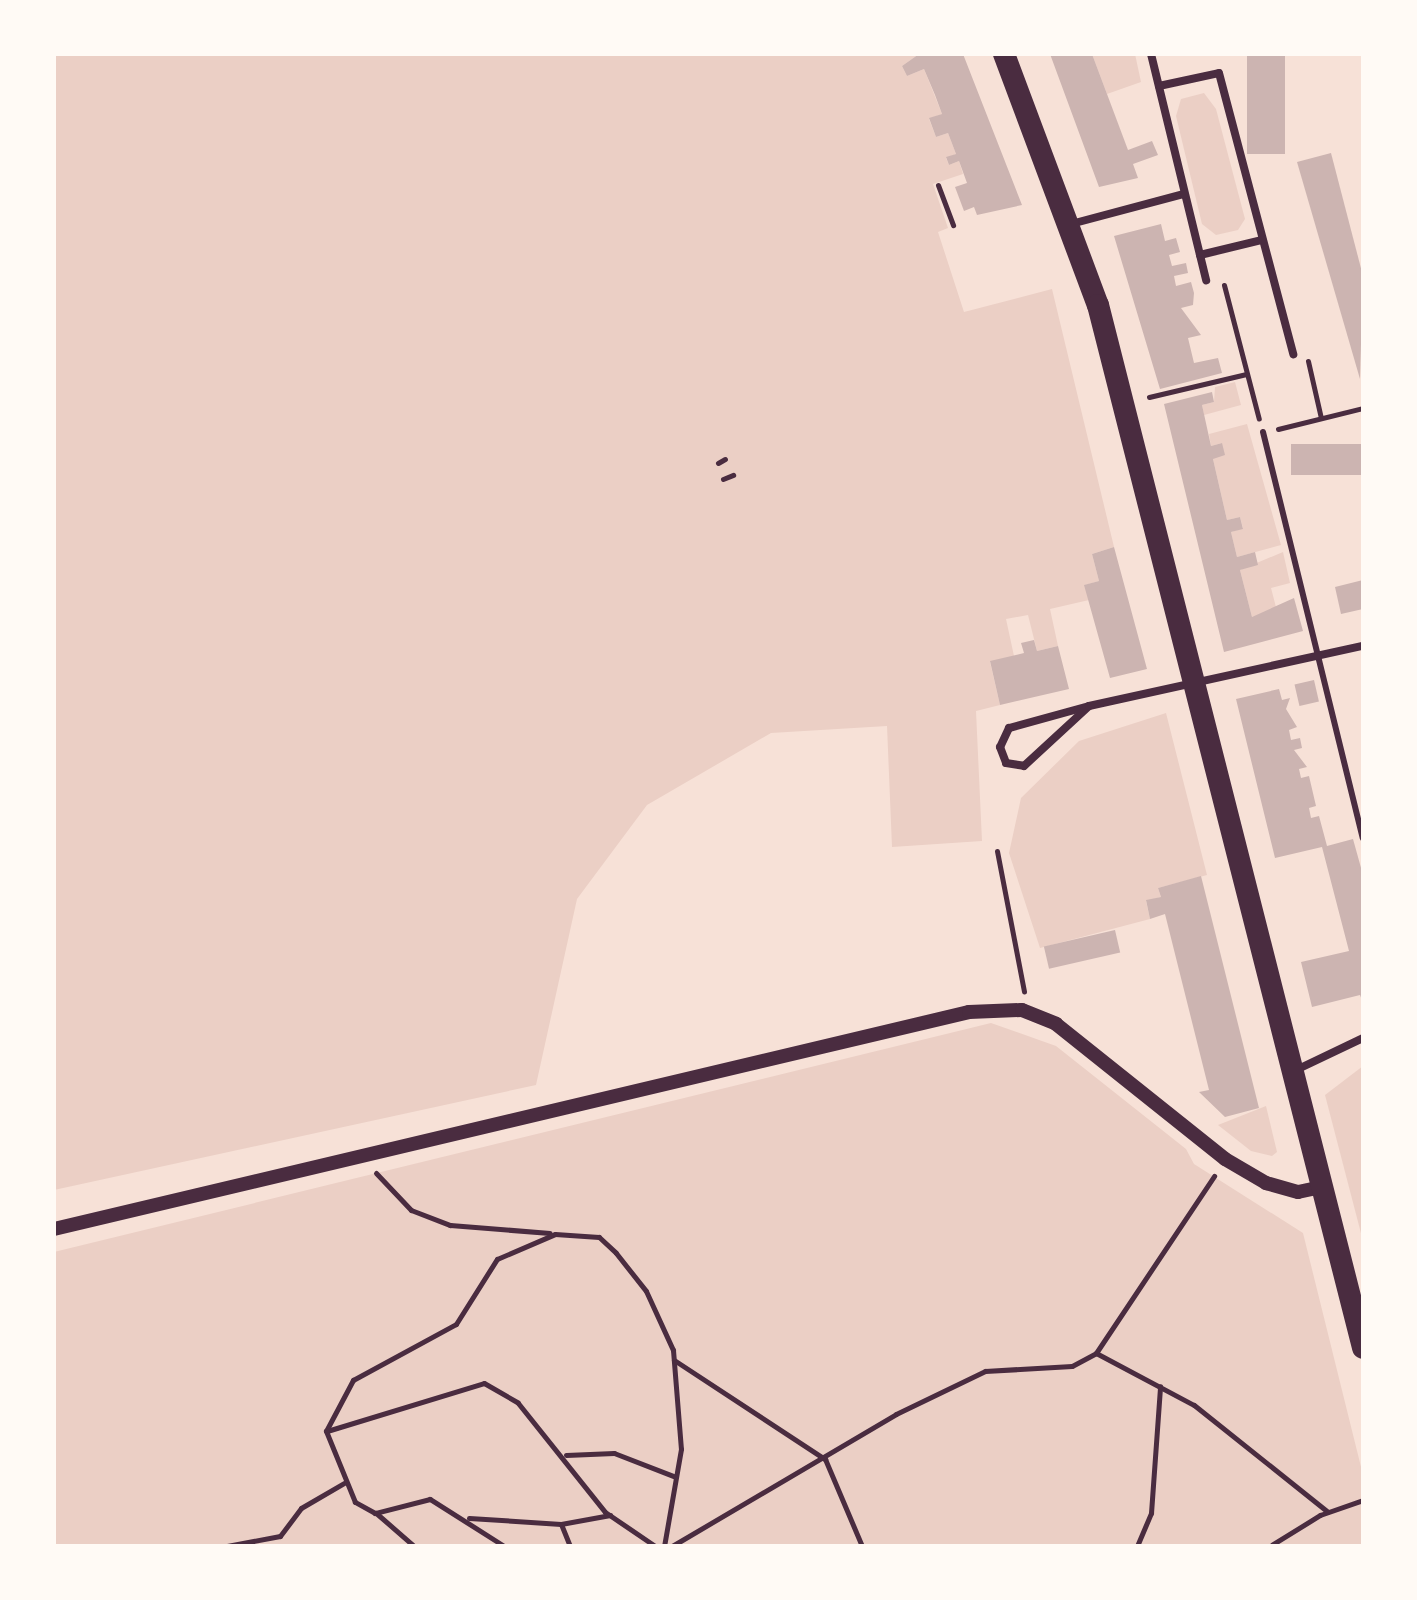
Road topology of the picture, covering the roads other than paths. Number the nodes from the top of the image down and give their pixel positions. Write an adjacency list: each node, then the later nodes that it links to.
1 (1004, 54): 5 (highway)
2 (1151, 54): 3 (street)
3 (1159, 86): 4 (street); 6 (street)
4 (1184, 194): 5 (street); 7 (street)
5 (1071, 224): 13 (highway)
6 (1262, 240): 7 (street); 9 (street)
7 (1200, 255): 8 (street)
8 (1206, 280)
9 (1293, 354)
10 (1263, 432): 12 (lane)
11 (1363, 646): 12 (street)
12 (1320, 657): 13 (street); 15 (lane)
13 (1194, 687): 14 (street); 17 (highway)
14 (1089, 706): 14 (street)
15 (1363, 838)
16 (1363, 1038): 17 (street)
17 (1291, 1072): 18 (highway)
18 (1321, 1187): 19 (street); 20 (highway)
19 (54, 1229)
20 (1363, 1348)

